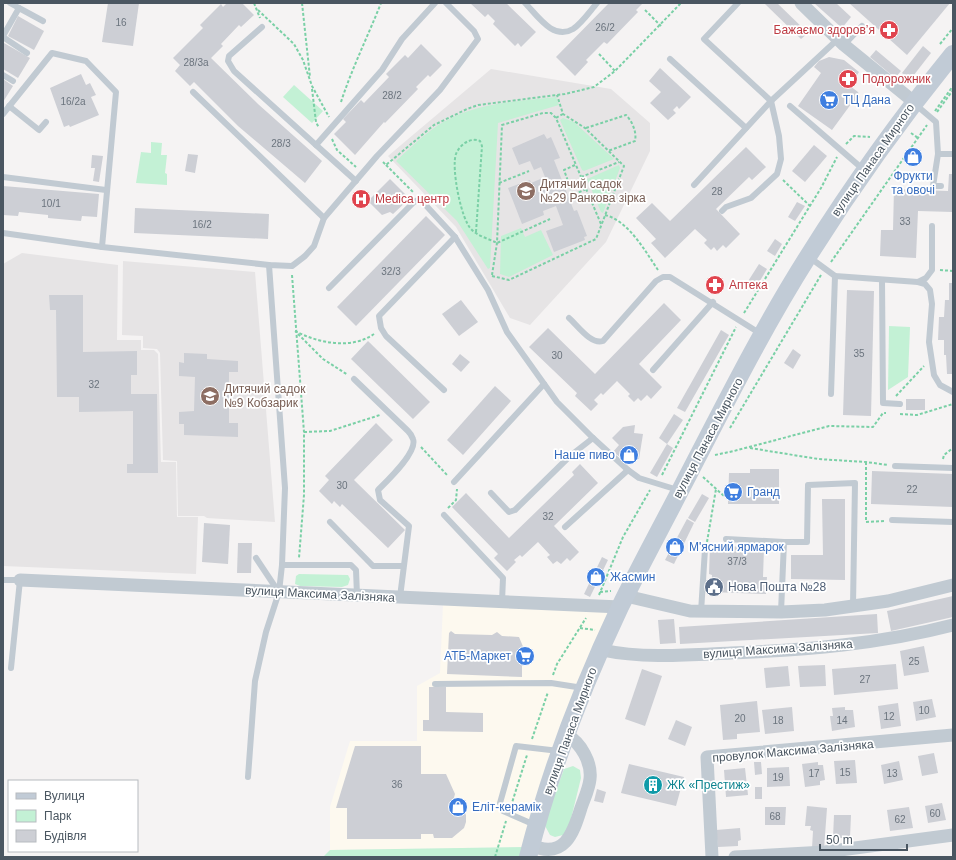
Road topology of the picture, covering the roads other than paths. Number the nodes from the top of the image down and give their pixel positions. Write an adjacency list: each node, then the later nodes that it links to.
1 (10, 3): 8 (lane)
2 (435, 3): 27 (lane)
3 (446, 3): 32 (lane)
4 (525, 3): 5 (lane)
5 (596, 3)
6 (738, 3): 20 (lane)
7 (801, 3): 13 (street)
8 (19, 8): 9 (lane); 12 (lane)
9 (42, 21)
10 (262, 26): 27 (lane)
11 (862, 26): 13 (lane)
12 (3, 36): 15 (lane)
13 (841, 42): 20 (lane); 21 (street)
14 (946, 50): 21 (main road, вулиця Панаса Мирного)
15 (27, 53)
16 (670, 59): 26 (lane)
17 (3, 75): 18 (lane)
18 (13, 81)
19 (193, 92): 37 (lane)
20 (771, 101): 26 (lane); 36 (lane)
21 (914, 102): 28 (lane); 30 (main road, вулиця Панаса Мирного)
22 (9, 106): 24 (lane); 25 (lane); 35 (lane)
23 (790, 106): 30 (lane)
24 (3, 114)
25 (46, 122)
26 (746, 128): 33 (lane)
27 (316, 144): 32 (lane)
28 (938, 154): 29 (lane); 34 (lane)
29 (953, 154)
30 (864, 170): 42 (main road, вулиця Панаса Мирного)
31 (3, 177): 35 (lane)
32 (356, 182): 37 (lane)
33 (694, 185)
34 (941, 186)
35 (106, 190): 41 (lane)
36 (722, 211)
37 (324, 218): 43 (lane)
38 (932, 226): 46 (lane)
39 (3, 233): 41 (lane)
40 (455, 237): 47 (lane); 53 (lane); 54 (lane)
41 (102, 247): 43 (lane)
42 (808, 256): 44 (lane); 50 (main road, вулиця Панаса Мирного)
43 (269, 265): 74 (lane)
44 (835, 276): 45 (lane); 56 (lane)
45 (882, 280): 46 (lane); 57 (lane)
46 (918, 282): 55 (lane)
47 (329, 288)
48 (713, 302): 49 (lane); 50 (lane); 51 (lane)
49 (569, 318)
50 (762, 335): 63 (main road, вулиця Панаса Мирного)
51 (653, 370)
52 (354, 379): 75 (lane)
53 (544, 384): 58 (lane); 62 (lane)
54 (444, 390)
55 (953, 392)
56 (831, 394)
57 (900, 404)
58 (593, 438): 61 (lane); 64 (lane)
59 (895, 466): 60 (lane)
60 (953, 468)
61 (628, 470): 63 (lane); 69 (lane)
62 (454, 482)
63 (680, 491): 82 (main road, вулиця Панаса Мирного)
64 (491, 493)
65 (444, 516): 83 (lane)
66 (892, 520): 68 (lane)
67 (330, 522): 75 (lane)
68 (953, 522)
69 (565, 527)
70 (726, 539): 71 (lane)
71 (784, 542): 84 (lane); 86 (lane)
72 (705, 549): 85 (lane)
73 (256, 558): 79 (lane)
74 (282, 565): 79 (lane); 80 (lane)
75 (402, 566): 81 (lane)
76 (3, 580): 77 (lane)
77 (20, 580): 79 (street, вулиця Максима Залізняка); 89 (lane)
78 (953, 585): 84 (street, вулиця Максима Залізняка)
79 (279, 592): 80 (street, вулиця Максима Залізняка); 94 (lane)
80 (357, 595): 81 (street, вулиця Максима Залізняка)
81 (400, 597): 83 (street, вулиця Максима Залізняка)
82 (623, 601): 83 (street, вулиця Максима Залізняка); 85 (street, вулиця Максима Залізняка); 88 (main road, вулиця Панаса Мирного)
83 (502, 602)
84 (853, 606): 86 (street, вулиця Максима Залізняка)
85 (701, 612): 86 (street, вулиця Максима Залізняка)
86 (781, 612)
87 (953, 626): 88 (street, вулиця Максима Залізняка)
88 (602, 650): 91 (main road, вулиця Панаса Мирного)
89 (11, 668)
90 (435, 684): 91 (lane)
91 (584, 689): 93 (main road, вулиця Панаса Мирного)
92 (953, 735): 98 (street, провулок Максима Залізняка)
93 (564, 743): 95 (main road, вулиця Панаса Мирного); 95 (lane); 97 (street)
94 (248, 777)
95 (537, 826): 97 (main road, вулиця Панаса Мирного)
96 (953, 835): 99 (street)
97 (530, 851)
98 (712, 857)
99 (735, 857)

